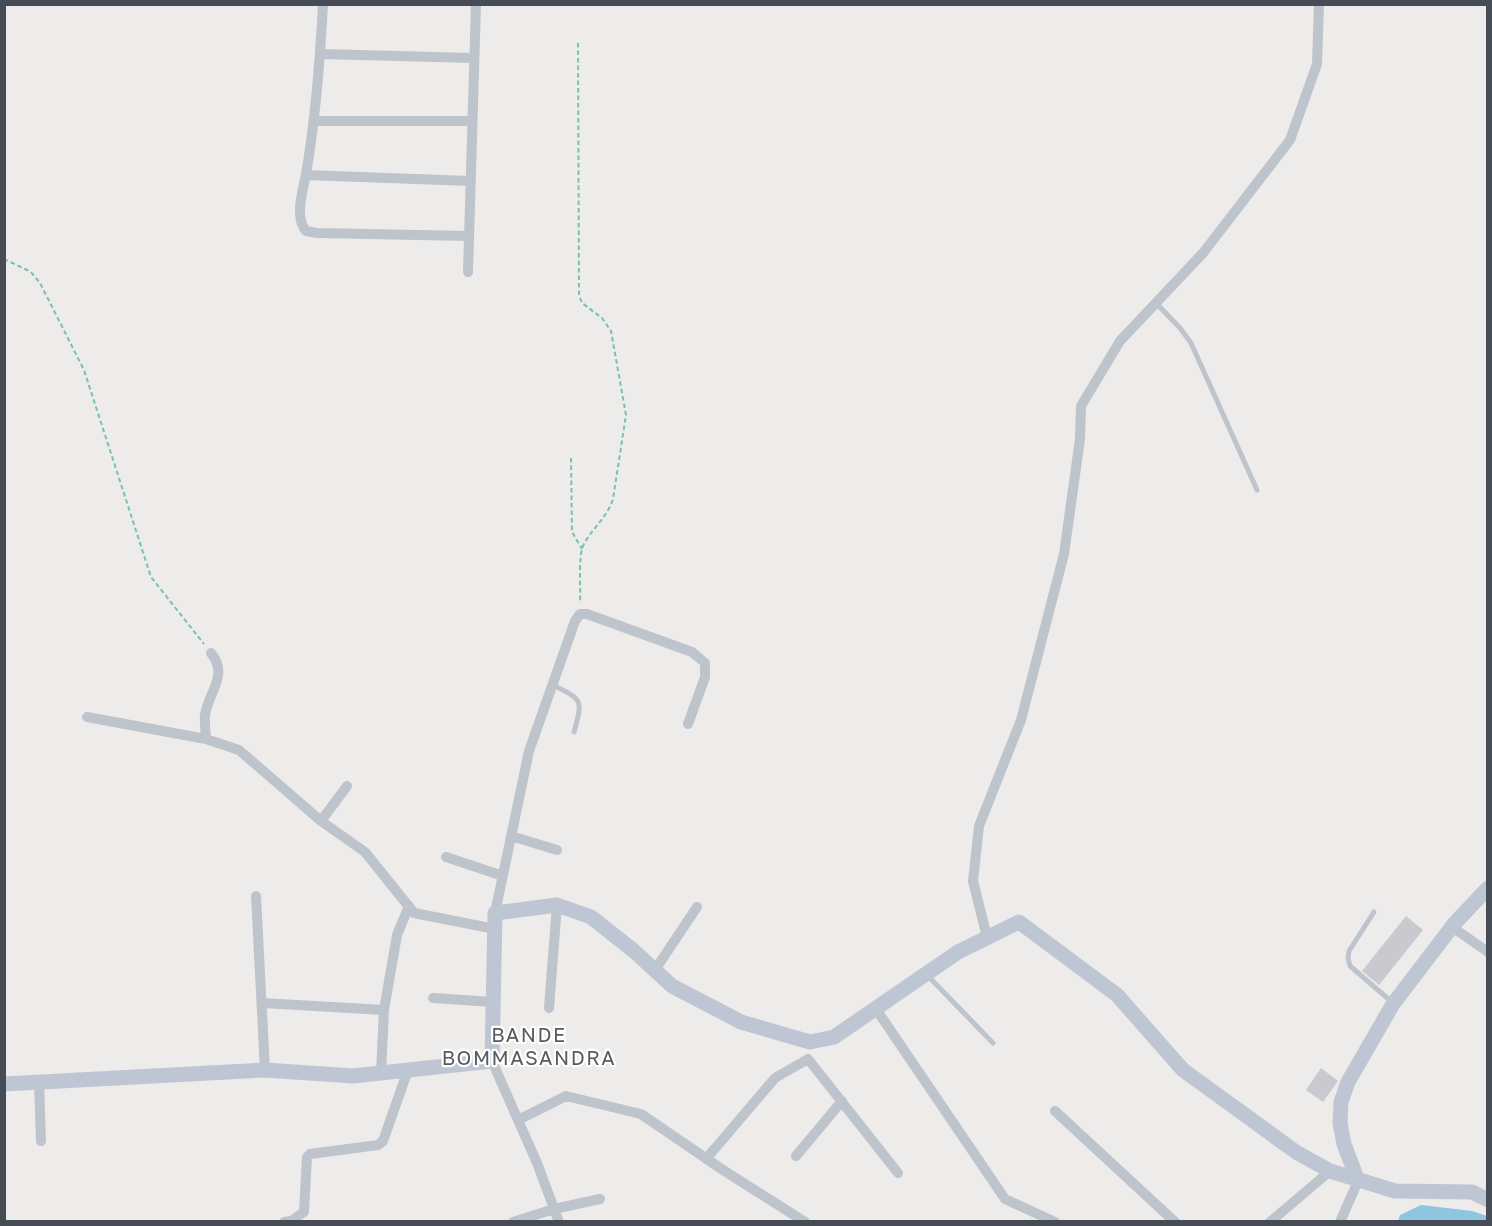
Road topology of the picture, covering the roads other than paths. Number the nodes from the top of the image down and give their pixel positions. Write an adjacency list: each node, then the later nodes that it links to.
1 (323, 4): 4 (street)
2 (476, 4): 5 (street)
3 (1319, 4): 12 (street)
4 (320, 54): 5 (street); 6 (street)
5 (474, 58): 7 (street)
6 (315, 121): 7 (street); 8 (street)
7 (472, 121): 9 (street)
8 (306, 175): 9 (street); 10 (street)
9 (470, 181): 10 (street)
10 (469, 236): 11 (street)
11 (468, 272)
12 (1156, 303): 13 (lane); 34 (street)
13 (1257, 490)
14 (212, 653): 19 (street)
15 (553, 685): 17 (street); 18 (lane); 22 (street)
16 (87, 717): 19 (street)
17 (688, 724)
18 (574, 732)
19 (206, 739): 21 (street)
20 (347, 786): 21 (street)
21 (321, 821): 29 (street)
22 (511, 836): 23 (street); 25 (street)
23 (557, 850)
24 (446, 857): 25 (street)
25 (502, 876): 32 (street)
26 (1488, 888): 33 (street)
27 (256, 896): 40 (street)
28 (557, 905): 32 (street); 36 (street); 42 (street)
29 (409, 906): 32 (street); 44 (street)
30 (697, 907): 36 (street)
31 (1374, 912): 41 (lane)
32 (495, 921): 39 (street)
33 (1452, 927): 35 (street); 41 (street)
34 (987, 937): 37 (street); 60 (street)
35 (1488, 952)
36 (655, 970): 45 (street)
37 (926, 974): 43 (street); 46 (lane)
38 (433, 999): 39 (street)
39 (494, 1002): 48 (street)
40 (262, 1003): 44 (street); 49 (street)
41 (1393, 1004): 62 (street)
42 (549, 1008)
43 (876, 1009): 45 (street); 71 (street)
44 (384, 1010): 51 (street)
45 (810, 1042): 47 (street)
46 (993, 1043)
47 (808, 1059): 54 (street); 59 (street)
48 (492, 1061): 50 (street); 56 (street)
49 (265, 1070): 51 (street); 52 (street)
50 (408, 1070): 51 (street); 67 (street)
51 (381, 1073)
52 (39, 1082): 53 (street); 57 (street)
53 (4, 1084)
54 (842, 1101): 58 (street); 61 (street)
55 (1055, 1111): 72 (street)
56 (518, 1120): 59 (street); 65 (street)
57 (41, 1141)
58 (796, 1156)
59 (706, 1159): 70 (street)
60 (1330, 1171): 62 (street); 73 (street)
61 (898, 1173)
62 (1358, 1180): 64 (street); 74 (street)
63 (600, 1199): 65 (street)
64 (1488, 1200)
65 (554, 1209): 68 (street); 69 (street)
66 (284, 1221): 67 (street)
67 (291, 1221)
68 (513, 1221)
69 (559, 1221)
70 (806, 1221)
71 (1055, 1221)
72 (1175, 1221)
73 (1270, 1221)
74 (1340, 1221)

